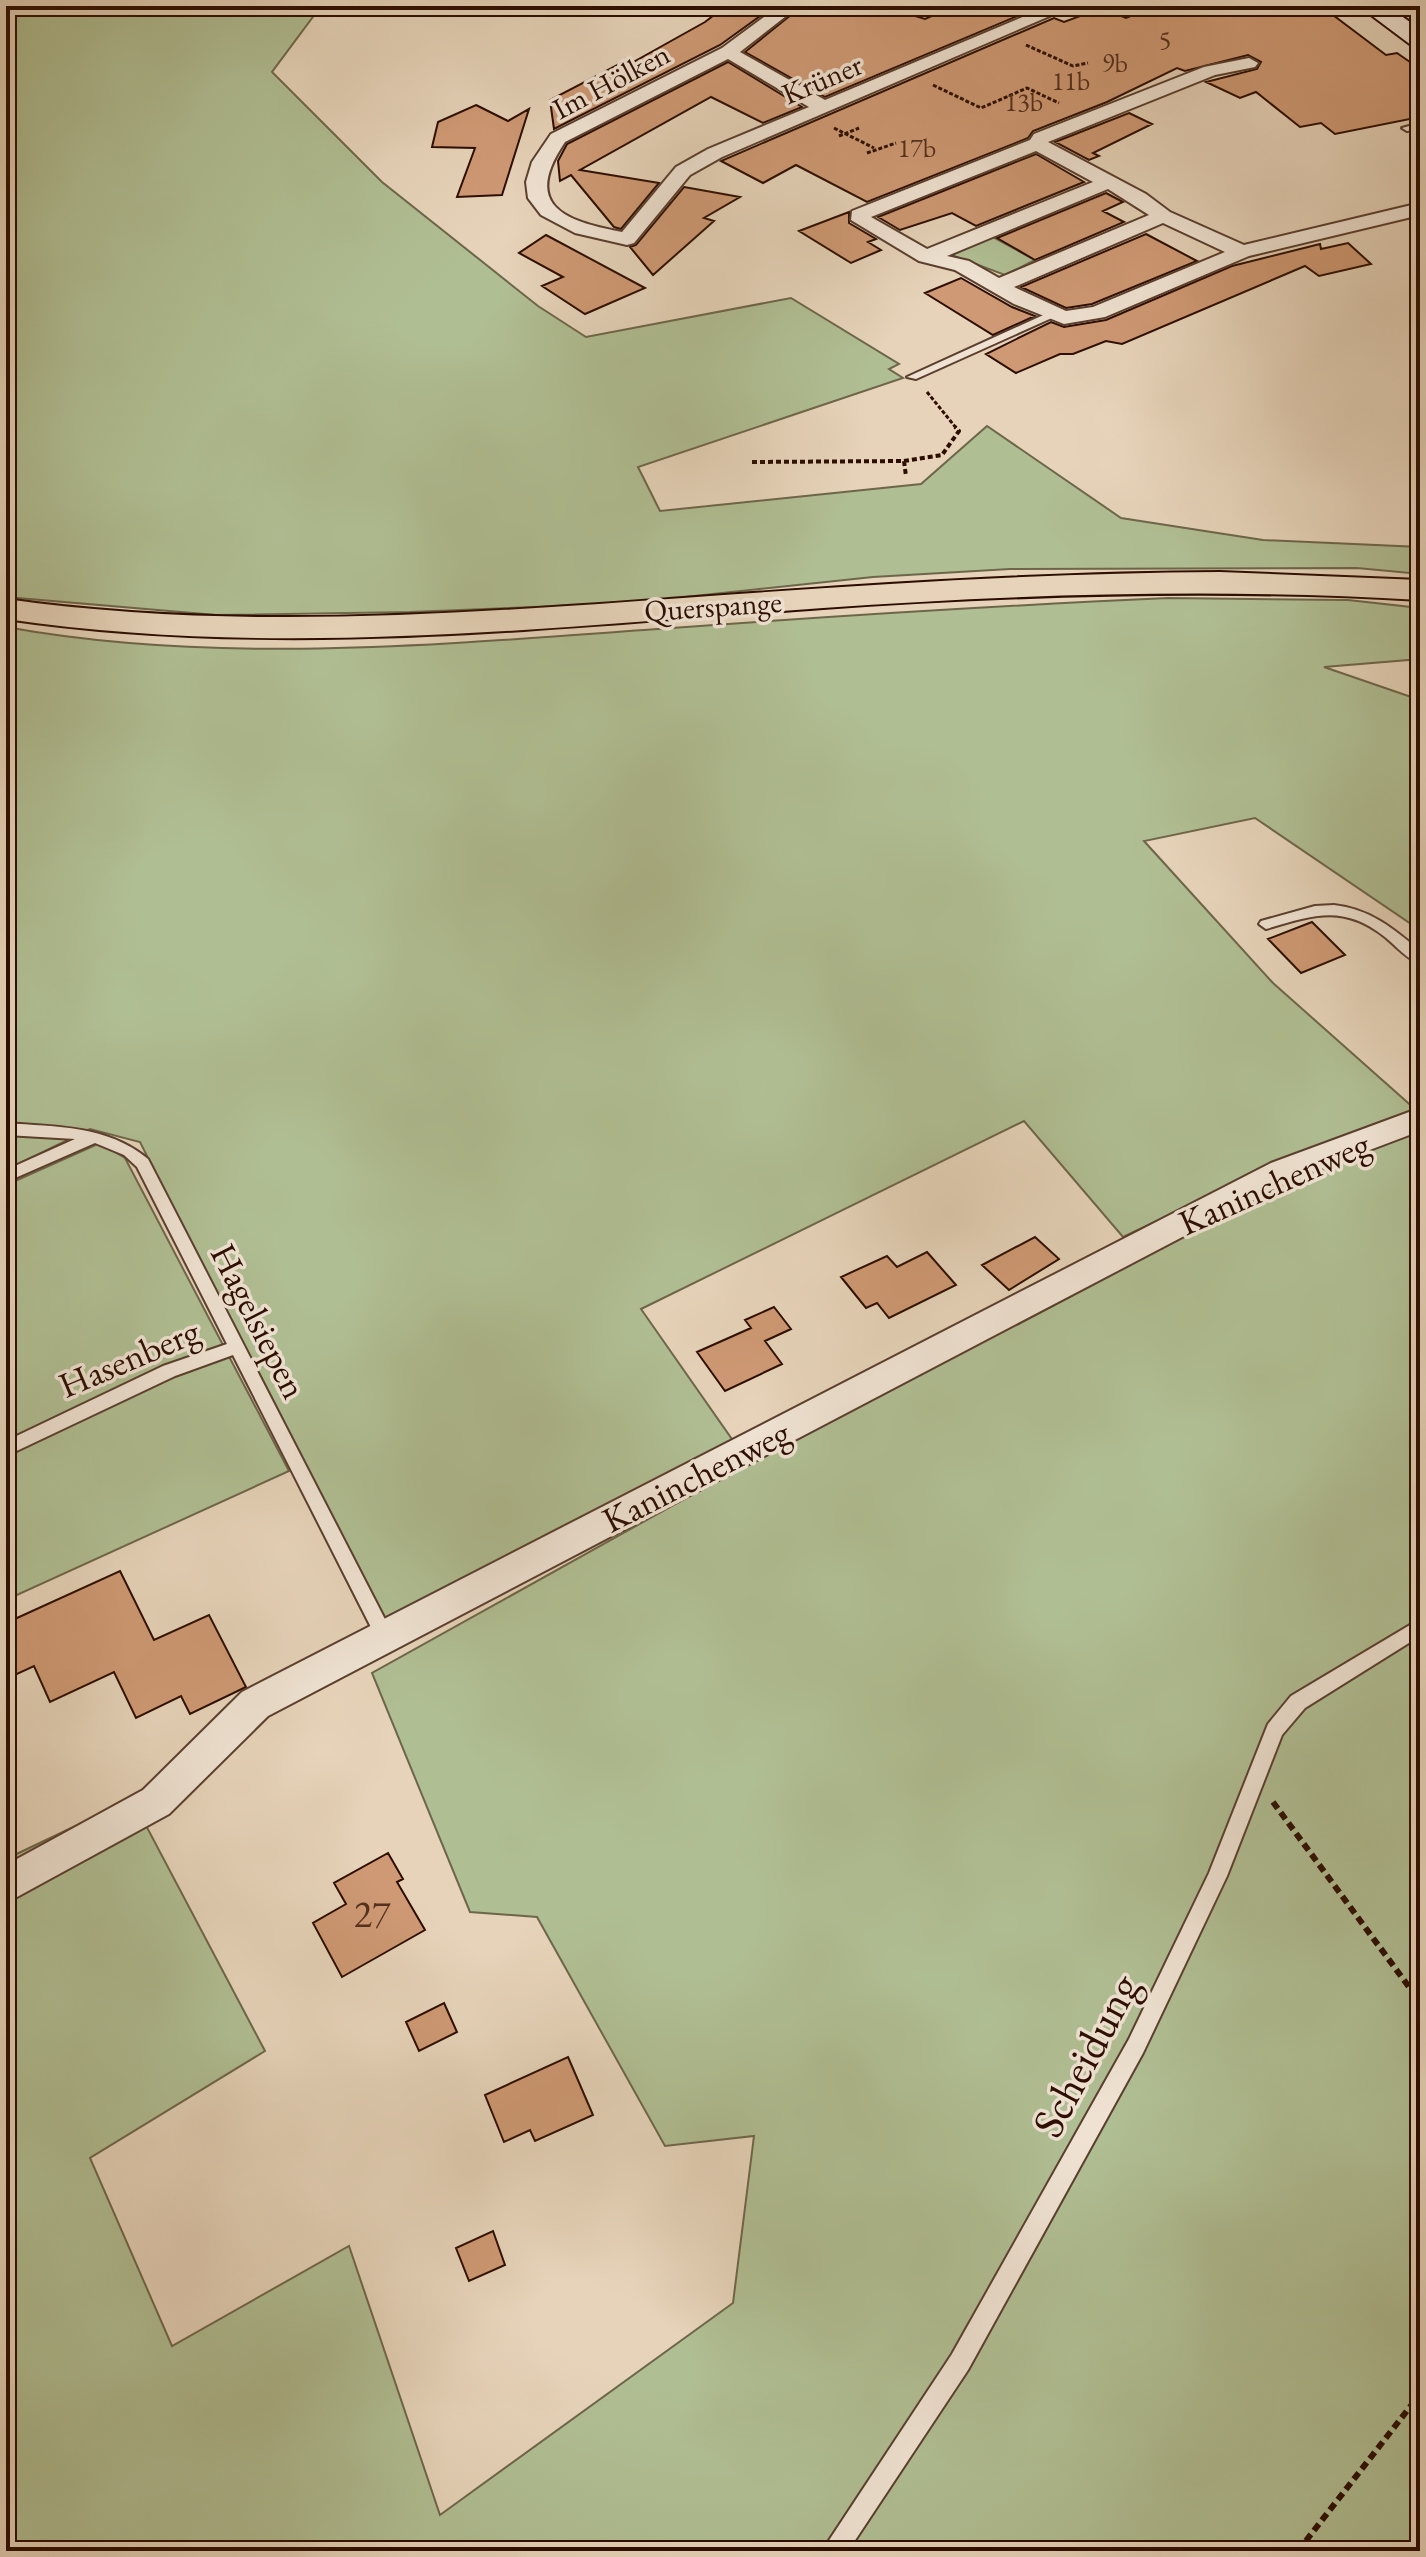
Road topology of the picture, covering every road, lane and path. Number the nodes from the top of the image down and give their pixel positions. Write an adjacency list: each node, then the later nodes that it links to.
1 (790, 6): 6 (street, Im Hölken)
2 (1064, 6): 4 (street, Krüner)
3 (1371, 6): 5 (main road)
4 (999, 33): 9 (path); 11 (street, Krüner)
5 (1420, 40)
6 (728, 52): 14 (street); 28 (street, Im Hölken)
7 (1088, 63): 9 (path)
8 (1249, 63): 22 (street)
9 (1073, 66): 10 (path)
10 (1069, 70)
11 (906, 73): 13 (path); 14 (street, Krüner)
12 (1059, 103): 13 (path)
13 (981, 108): 15 (path)
14 (816, 112): 19 (path); 28 (street, Krüner)
15 (976, 112)
16 (1420, 126): 18 (lane)
17 (859, 128): 19 (path)
18 (1407, 128)
19 (846, 134): 20 (path); 23 (path)
20 (839, 136)
21 (896, 143): 23 (path)
22 (1037, 144): 25 (street); 30 (street)
23 (874, 148): 24 (path)
24 (867, 153)
25 (1109, 182): 27 (street); 30 (street)
26 (1420, 209): 29 (street)
27 (1163, 216): 29 (street); 31 (street)
28 (627, 239)
29 (1242, 252): 32 (street)
30 (926, 257): 31 (street)
31 (998, 286): 32 (street)
32 (1050, 315): 33 (lane)
33 (912, 377): 34 (path)
34 (904, 461): 35 (path); 36 (path)
35 (752, 462)
36 (906, 476)
37 (1420, 590): 38 (main road, Querspange)
38 (6, 609)
39 (1266, 924): 40 (lane)
40 (1420, 959)
41 (1420, 1119): 48 (street, Kaninchenweg)
42 (6, 1129): 43 (lane, Hagelsiepen)
43 (95, 1136): 44 (lane); 45 (lane, Hagelsiepen)
44 (6, 1176)
45 (235, 1348): 46 (lane, Hasenberg); 48 (lane, Hagelsiepen)
46 (6, 1449)
47 (1420, 1627): 49 (lane, Scheidung)
48 (385, 1637): 50 (street, Kaninchenweg)
49 (1256, 1778): 51 (path); 53 (lane, Scheidung)
50 (6, 1885)
51 (1420, 2002)
52 (1420, 2394): 54 (path)
53 (834, 2551)
54 (1298, 2551)

